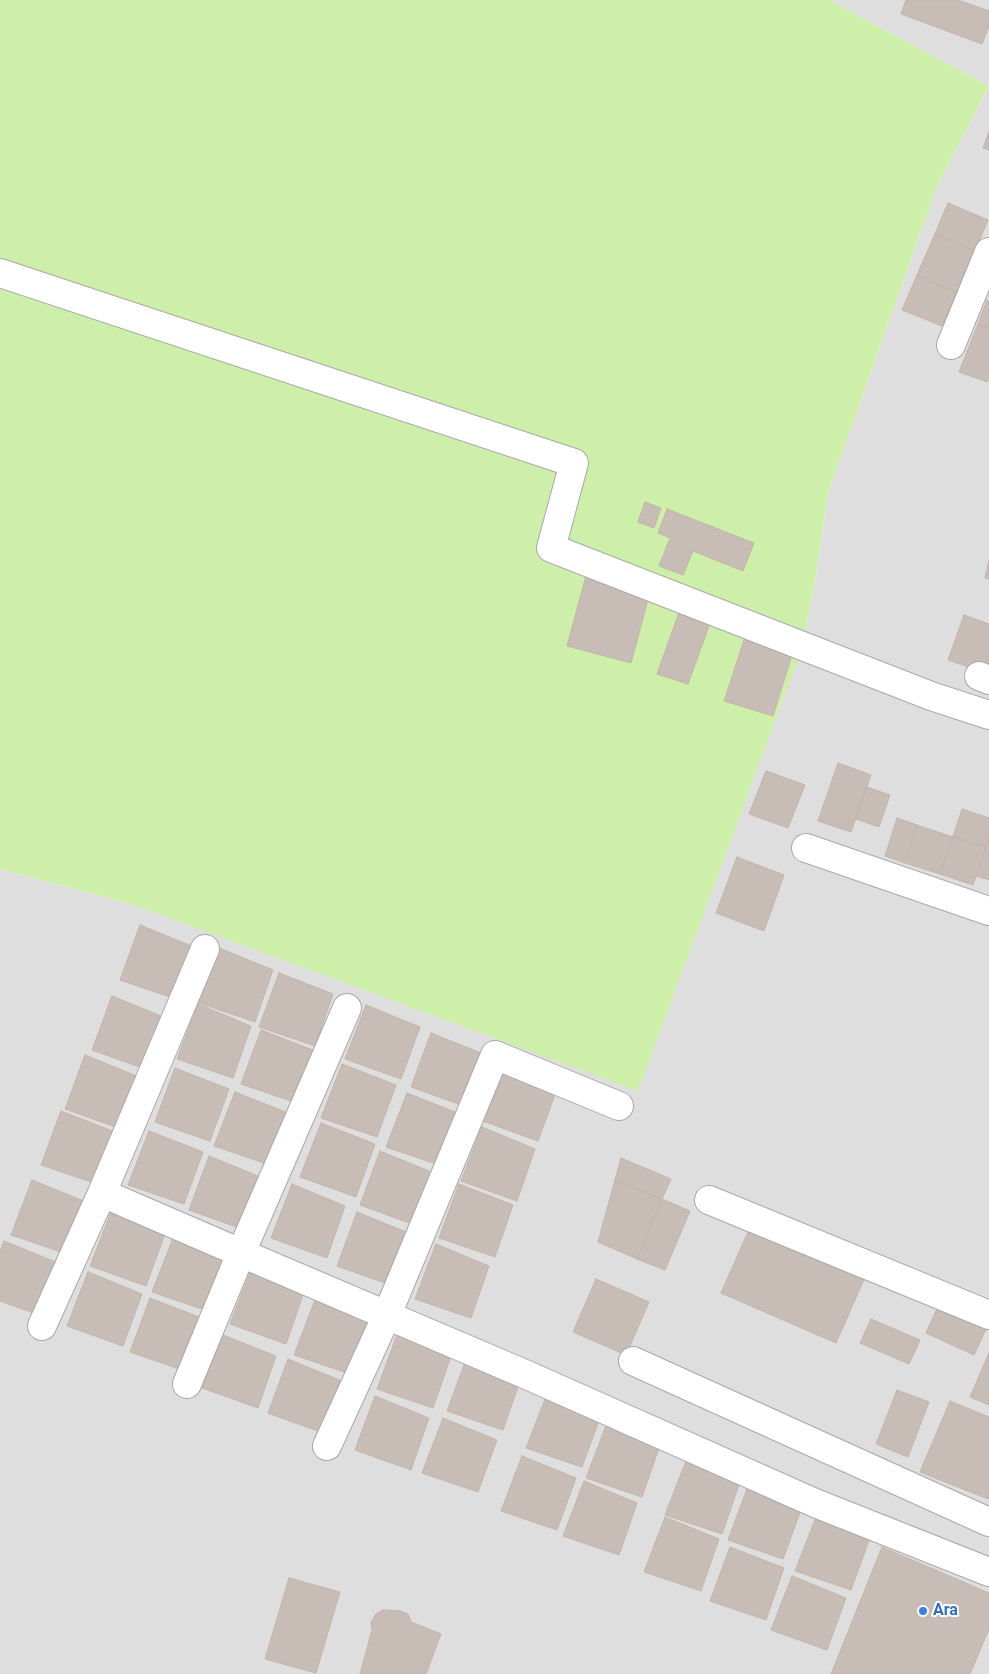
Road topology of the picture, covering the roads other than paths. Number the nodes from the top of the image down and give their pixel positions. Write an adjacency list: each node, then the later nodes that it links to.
1 (989, 252): 3 (street)
2 (0, 273): 4 (street)
3 (951, 345)
4 (989, 715)
5 (806, 848): 6 (street)
6 (989, 911)
7 (205, 949): 10 (street)
8 (347, 1008): 12 (street)
9 (619, 1106): 13 (street)
10 (102, 1193): 12 (street); 15 (street)
11 (709, 1200): 14 (street)
12 (240, 1254): 13 (street); 17 (street)
13 (387, 1315): 18 (street); 20 (street)
14 (989, 1315)
15 (42, 1326)
16 (633, 1361): 19 (street)
17 (187, 1384)
18 (327, 1446)
19 (989, 1522)
20 (989, 1572)

